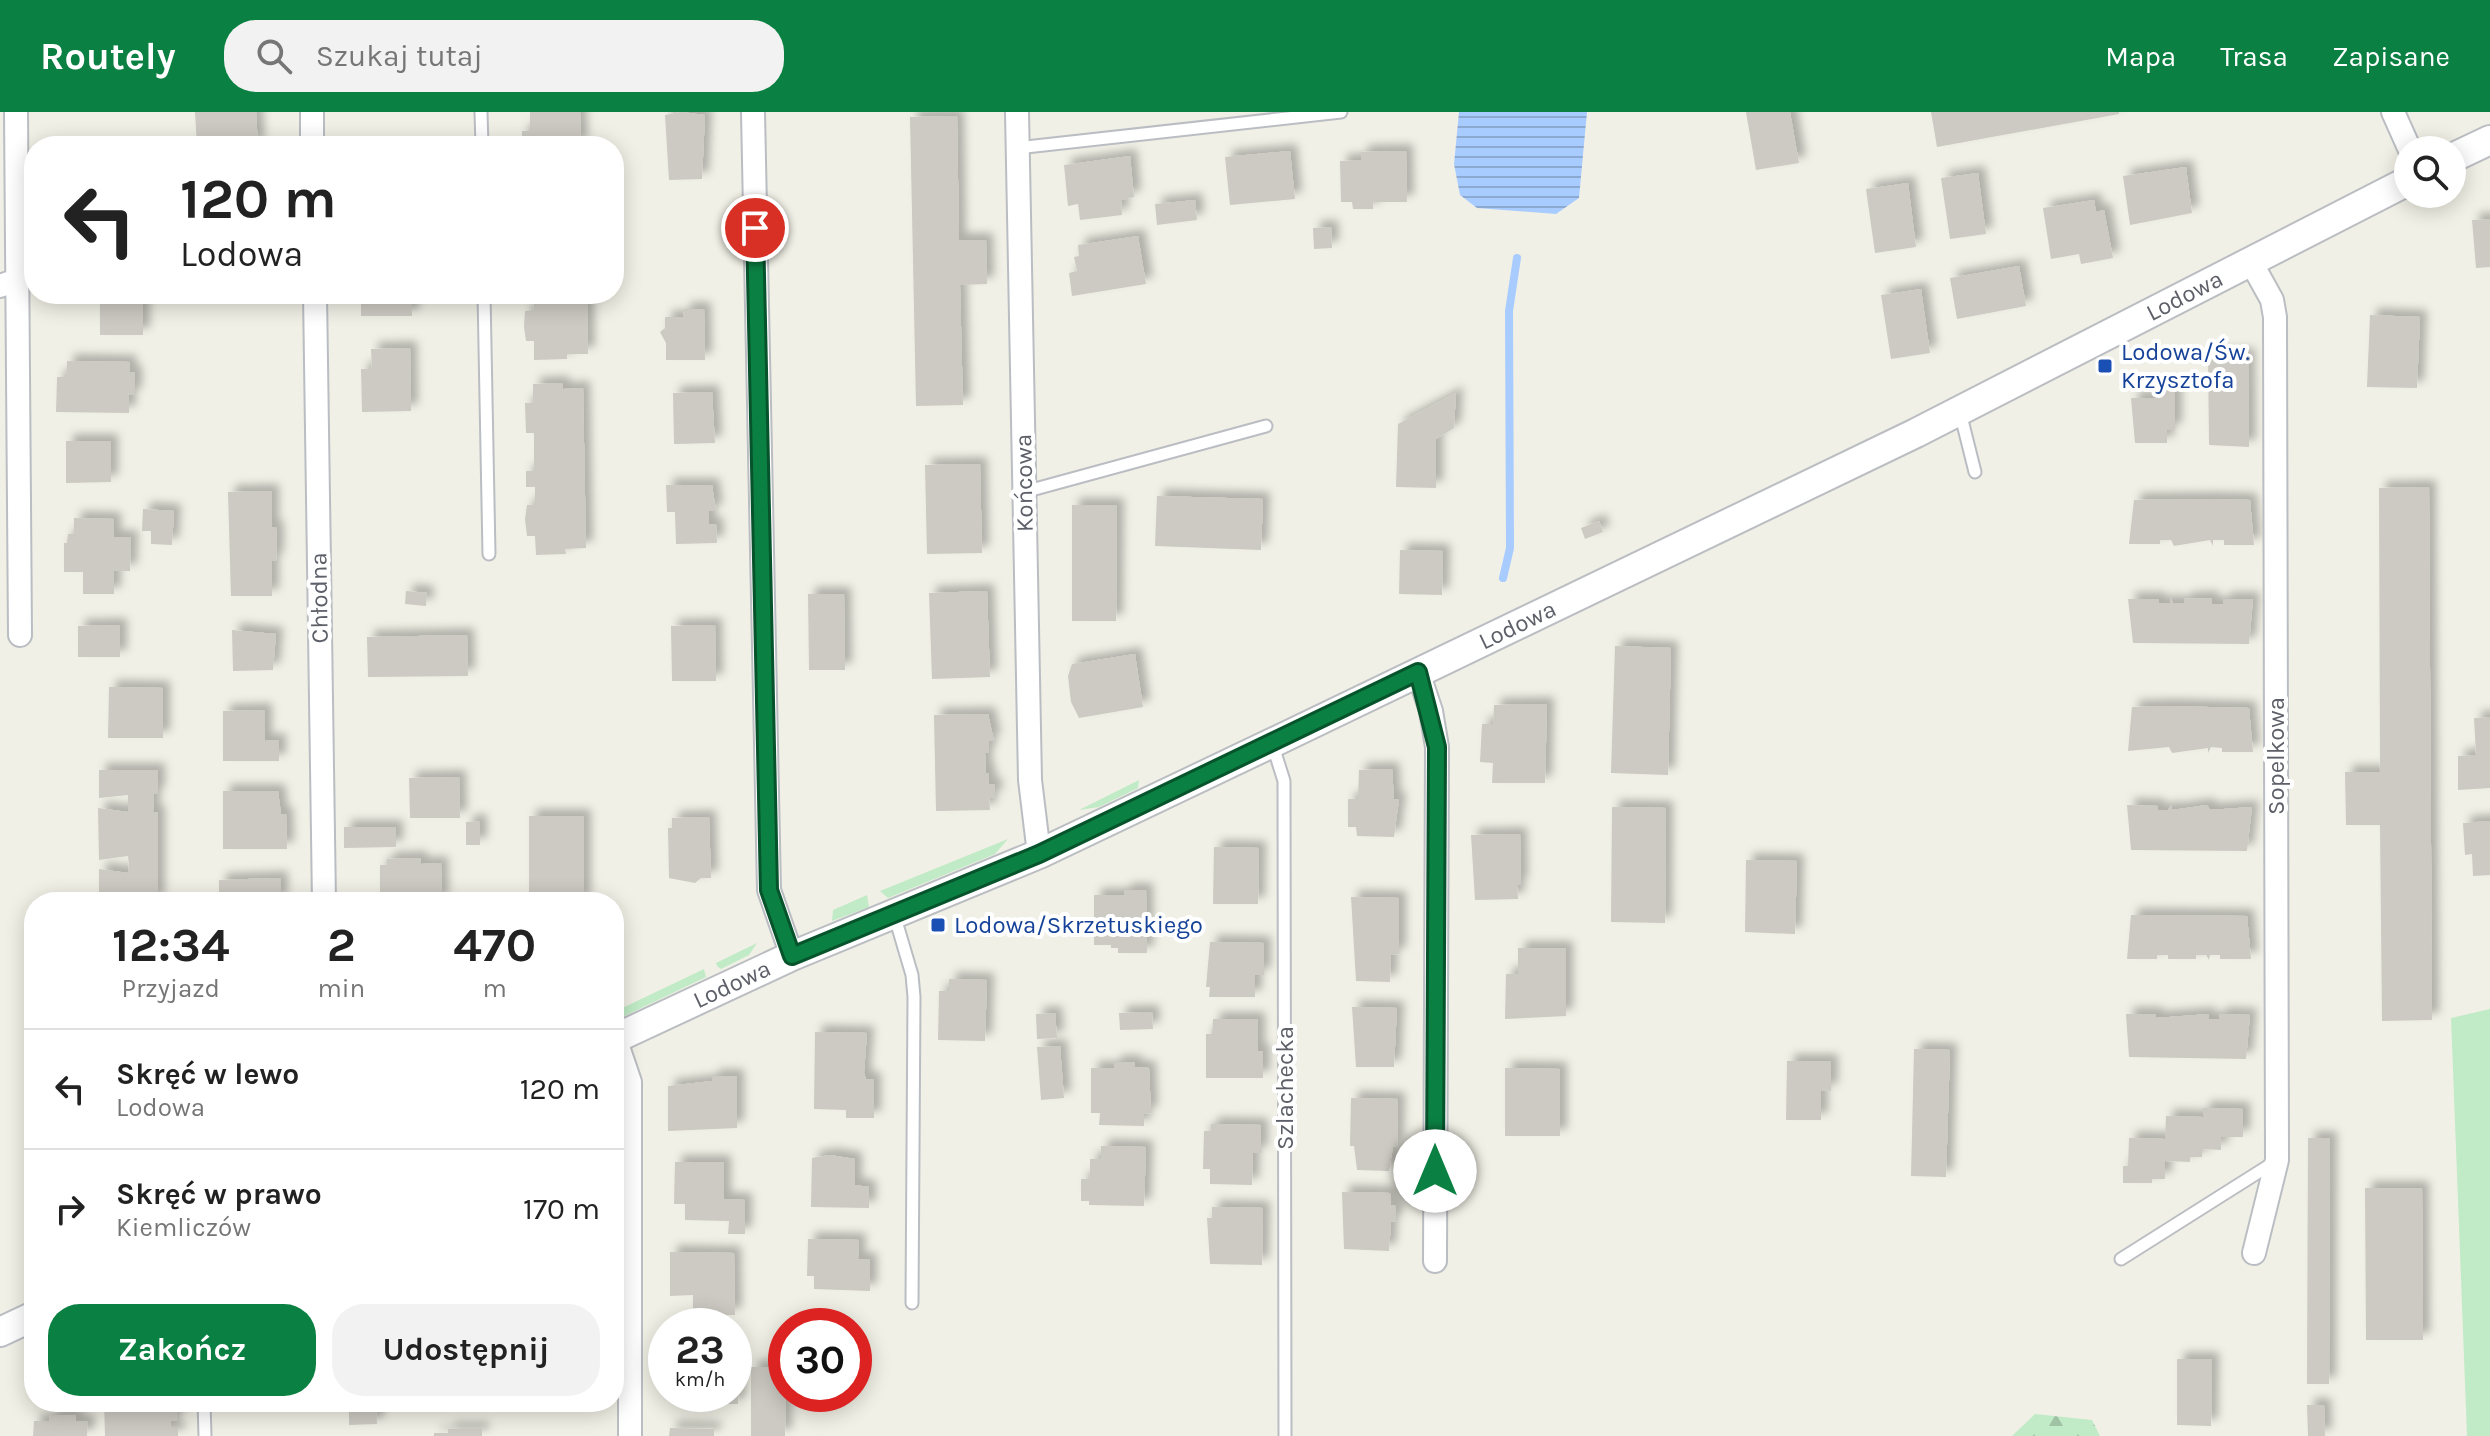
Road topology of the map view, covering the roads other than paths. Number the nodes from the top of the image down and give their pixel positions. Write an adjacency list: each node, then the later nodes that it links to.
1 (16, 112): 16 (street)
2 (312, 112): 8 (street)
3 (481, 112): 9 (lane)
4 (753, 112): 30 (street)
5 (1017, 112): 12 (street, Końcowa)
6 (1341, 112): 12 (lane)
7 (2393, 112): 10 (street)
8 (312, 136)
9 (482, 136)
10 (2404, 136)
11 (2490, 140): 13 (street)
12 (1017, 148): 22 (street, Końcowa)
13 (2466, 151)
14 (2394, 188): 15 (street, Lodowa)
15 (2251, 262): 19 (street, Lodowa); 33 (street, Sopelkowa)
16 (17, 280): 24 (street)
17 (315, 304): 28 (street, Chłodna)
18 (484, 304): 23 (lane)
19 (1959, 411): 21 (lane); 25 (street, Lodowa)
20 (1266, 426): 22 (lane)
21 (1975, 472)
22 (1024, 492): 27 (street, Końcowa)
23 (489, 554)
24 (20, 635)
25 (1418, 672): 26 (street, Lodowa); 36 (street)
26 (1272, 743): 27 (street, Lodowa); 43 (lane, Szlachecka)
27 (1039, 854): 29 (street, Lodowa)
28 (324, 892)
29 (894, 913): 30 (street, Lodowa); 37 (lane)
30 (792, 956): 31 (street, Lodowa)
31 (624, 1034)
32 (624, 1066): 42 (street)
33 (2277, 1160): 34 (street, Sopelkowa); 35 (lane)
34 (2254, 1253)
35 (2121, 1259)
36 (1435, 1261)
37 (912, 1303)
38 (24, 1321): 39 (street)
39 (0, 1332)
40 (204, 1412): 41 (lane)
41 (205, 1436)
42 (630, 1436)
43 (1285, 1436)

